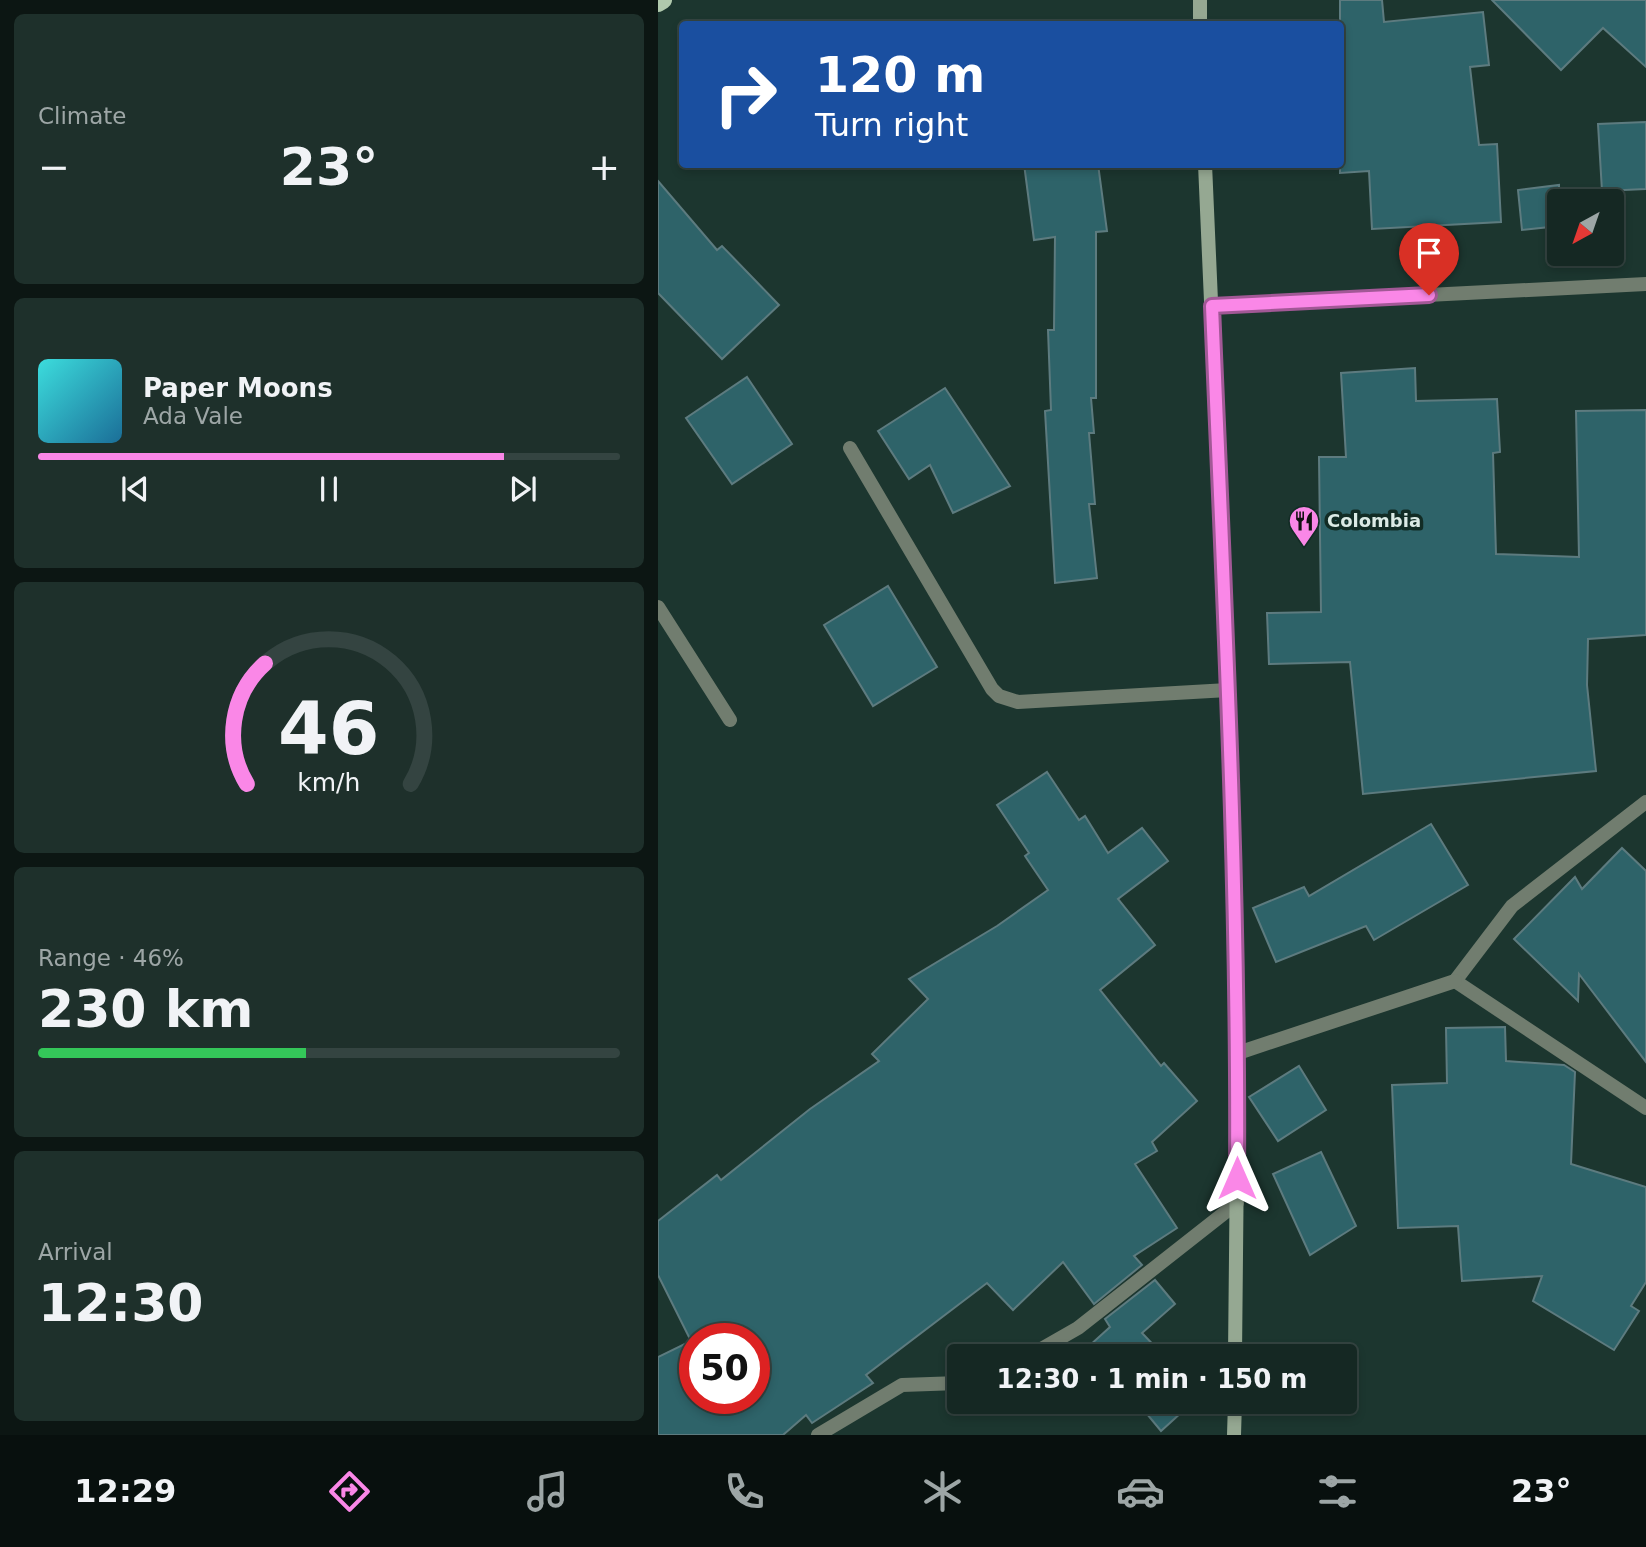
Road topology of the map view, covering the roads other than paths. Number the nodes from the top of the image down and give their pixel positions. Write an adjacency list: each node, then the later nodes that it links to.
1 (663, 0): 3 (main road)
2 (1200, 0): 4 (main road)
3 (658, 4)
4 (1200, 21)
5 (1205, 168): 7 (main road)
6 (1646, 284): 7 (street)
7 (1212, 306): 10 (main road)
8 (850, 448): 10 (street)
9 (658, 607): 11 (street)
10 (1228, 690): 14 (main road)
11 (730, 720)
12 (1646, 802): 13 (street)
13 (1455, 981): 14 (street); 15 (street)
14 (1238, 1053): 16 (main road)
15 (1646, 1108)
16 (1237, 1203): 17 (street); 18 (main road)
17 (1050, 1344)
18 (1236, 1344)
19 (947, 1383): 21 (street)
20 (1235, 1414): 22 (main road)
21 (818, 1435)
22 (1234, 1435)

